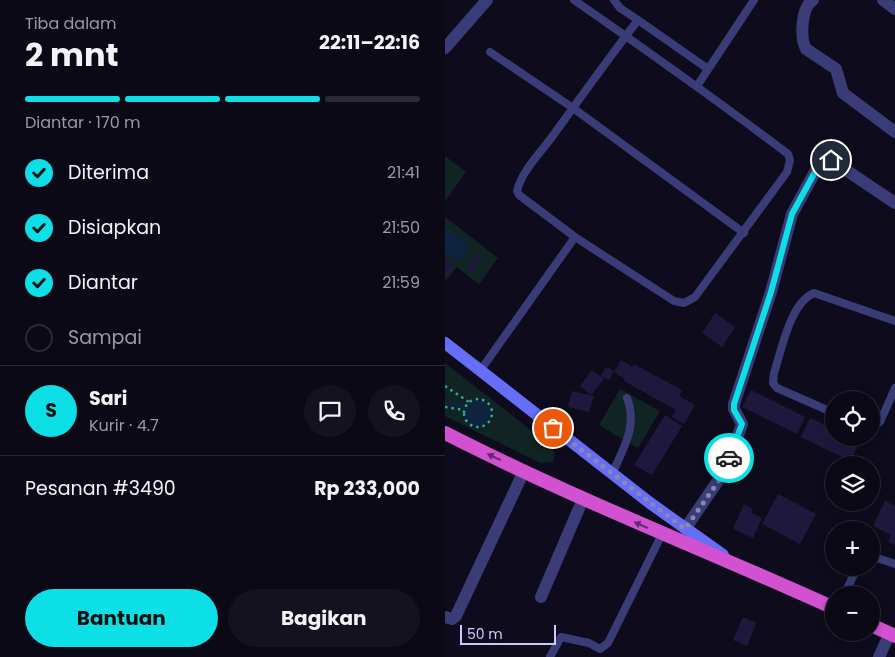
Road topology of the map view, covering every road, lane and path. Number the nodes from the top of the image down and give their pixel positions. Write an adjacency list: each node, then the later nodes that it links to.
1 (487, 0): 10 (street)
2 (574, 0): 9 (lane)
3 (615, 0): 8 (lane)
4 (754, 0): 12 (lane)
5 (813, 0): 15 (street)
6 (883, 0): 7 (street)
7 (895, 9)
8 (638, 20): 9 (lane); 12 (lane)
9 (626, 36): 13 (lane); 14 (lane)
10 (445, 48)
11 (490, 52): 14 (lane)
12 (708, 69): 13 (lane)
13 (697, 86): 17 (lane)
14 (573, 108): 17 (lane); 18 (lane)
15 (895, 132)
16 (895, 203): 34 (street)
17 (744, 233): 18 (lane)
18 (575, 237): 21 (lane)
19 (895, 321): 27 (lane)
20 (445, 343): 21 (main road)
21 (480, 371): 32 (main road)
22 (445, 386): 25 (path)
23 (895, 388): 29 (lane)
24 (627, 398): 32 (lane)
25 (469, 402): 28 (path); 28 (path)
26 (445, 407): 28 (path)
27 (825, 409)
28 (464, 410)
29 (880, 422)
30 (445, 433): 31 (highway, one-way to 30)
31 (523, 471): 33 (highway); 41 (street)
32 (612, 474): 34 (main road)
33 (583, 499): 35 (highway, one-way to 33); 39 (street)
34 (685, 529): 37 (main road)
35 (662, 534): 37 (highway); 44 (lane)
36 (880, 559): 38 (lane)
37 (735, 563): 40 (highway)
38 (895, 564)
39 (541, 597)
40 (825, 604)
41 (445, 617)
42 (880, 629): 43 (highway)
43 (893, 635): 45 (street)
44 (550, 657)
45 (879, 657)

